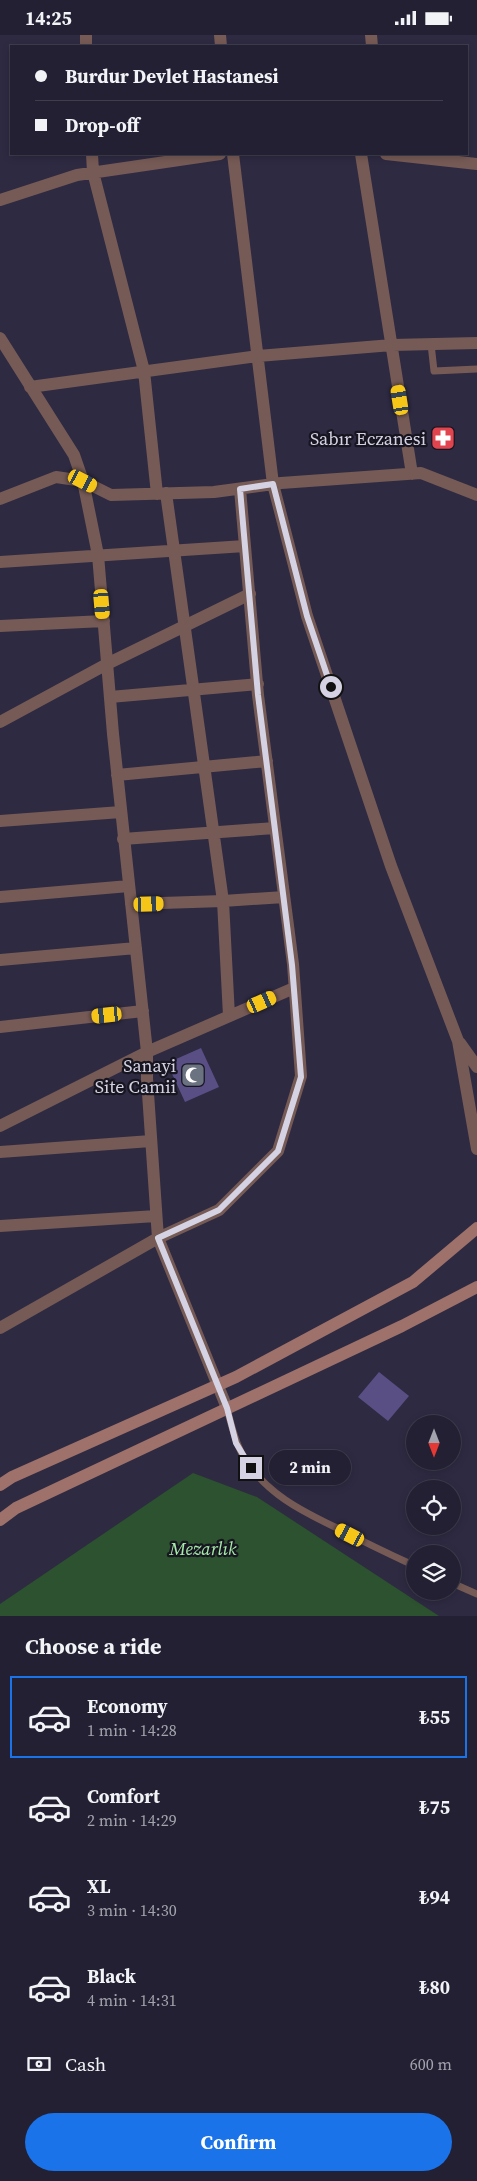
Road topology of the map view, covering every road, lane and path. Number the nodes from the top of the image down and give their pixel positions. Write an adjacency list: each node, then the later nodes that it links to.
1 (92, 155): 7 (street)
2 (213, 155): 7 (street)
3 (233, 155): 13 (street)
4 (361, 155): 12 (street)
5 (395, 155): 6 (street)
6 (477, 164)
7 (93, 172): 8 (street); 15 (street)
8 (1, 198)
9 (1, 340): 16 (street)
10 (477, 343): 11 (street)
11 (431, 344): 12 (street); 14 (lane)
12 (392, 345): 13 (street); 17 (street)
13 (258, 356): 15 (street); 19 (street)
14 (477, 369)
15 (144, 371): 16 (street); 21 (street)
16 (30, 387): 18 (street)
17 (412, 474): 19 (street); 22 (street)
18 (83, 481): 21 (street); 23 (street); 26 (street)
19 (273, 484): 20 (street); 56 (street)
20 (240, 489): 21 (street); 24 (street)
21 (162, 494): 25 (street)
22 (477, 495)
23 (0, 499)
24 (245, 546): 25 (street); 28 (street)
25 (174, 550): 26 (street); 31 (street)
26 (98, 555): 27 (street); 29 (street)
27 (0, 562)
28 (250, 594): 31 (street); 33 (street)
29 (104, 621): 30 (street); 32 (street)
30 (0, 626)
31 (184, 627): 32 (street); 34 (street)
32 (107, 664): 35 (street); 36 (street)
33 (258, 684): 34 (street); 37 (street)
34 (192, 690): 35 (street); 38 (street)
35 (110, 697): 39 (street)
36 (0, 722)
37 (267, 761): 38 (street); 42 (street)
38 (204, 767): 39 (street); 43 (street)
39 (117, 775): 40 (street)
40 (120, 811): 41 (street); 44 (street)
41 (0, 821)
42 (275, 828): 43 (street); 47 (street)
43 (213, 832): 44 (street); 48 (street)
44 (124, 839): 45 (street)
45 (129, 886): 46 (street); 49 (street)
46 (0, 897)
47 (284, 897): 48 (street); 52 (street)
48 (223, 901): 49 (street); 54 (street)
49 (131, 904): 50 (street)
50 (136, 948): 51 (street); 53 (street)
51 (0, 960)
52 (294, 988): 54 (street); 66 (street)
53 (143, 1011): 55 (street); 57 (street)
54 (229, 1016): 57 (street)
55 (0, 1027)
56 (458, 1041): 58 (street); 61 (street)
57 (147, 1052): 59 (street); 60 (street)
58 (477, 1067)
59 (0, 1126)
60 (151, 1141): 62 (street); 63 (street)
61 (477, 1149)
62 (0, 1152)
63 (156, 1215): 64 (street); 66 (street)
64 (0, 1226)
65 (477, 1227): 69 (main road)
66 (158, 1238): 68 (street); 69 (street)
67 (477, 1287): 70 (main road)
68 (0, 1328)
69 (217, 1385): 70 (street); 71 (main road)
70 (227, 1408): 72 (main road); 73 (lane)
71 (0, 1485)
72 (0, 1520)
73 (406, 1562)
74 (461, 1587): 75 (lane)
75 (477, 1594)

